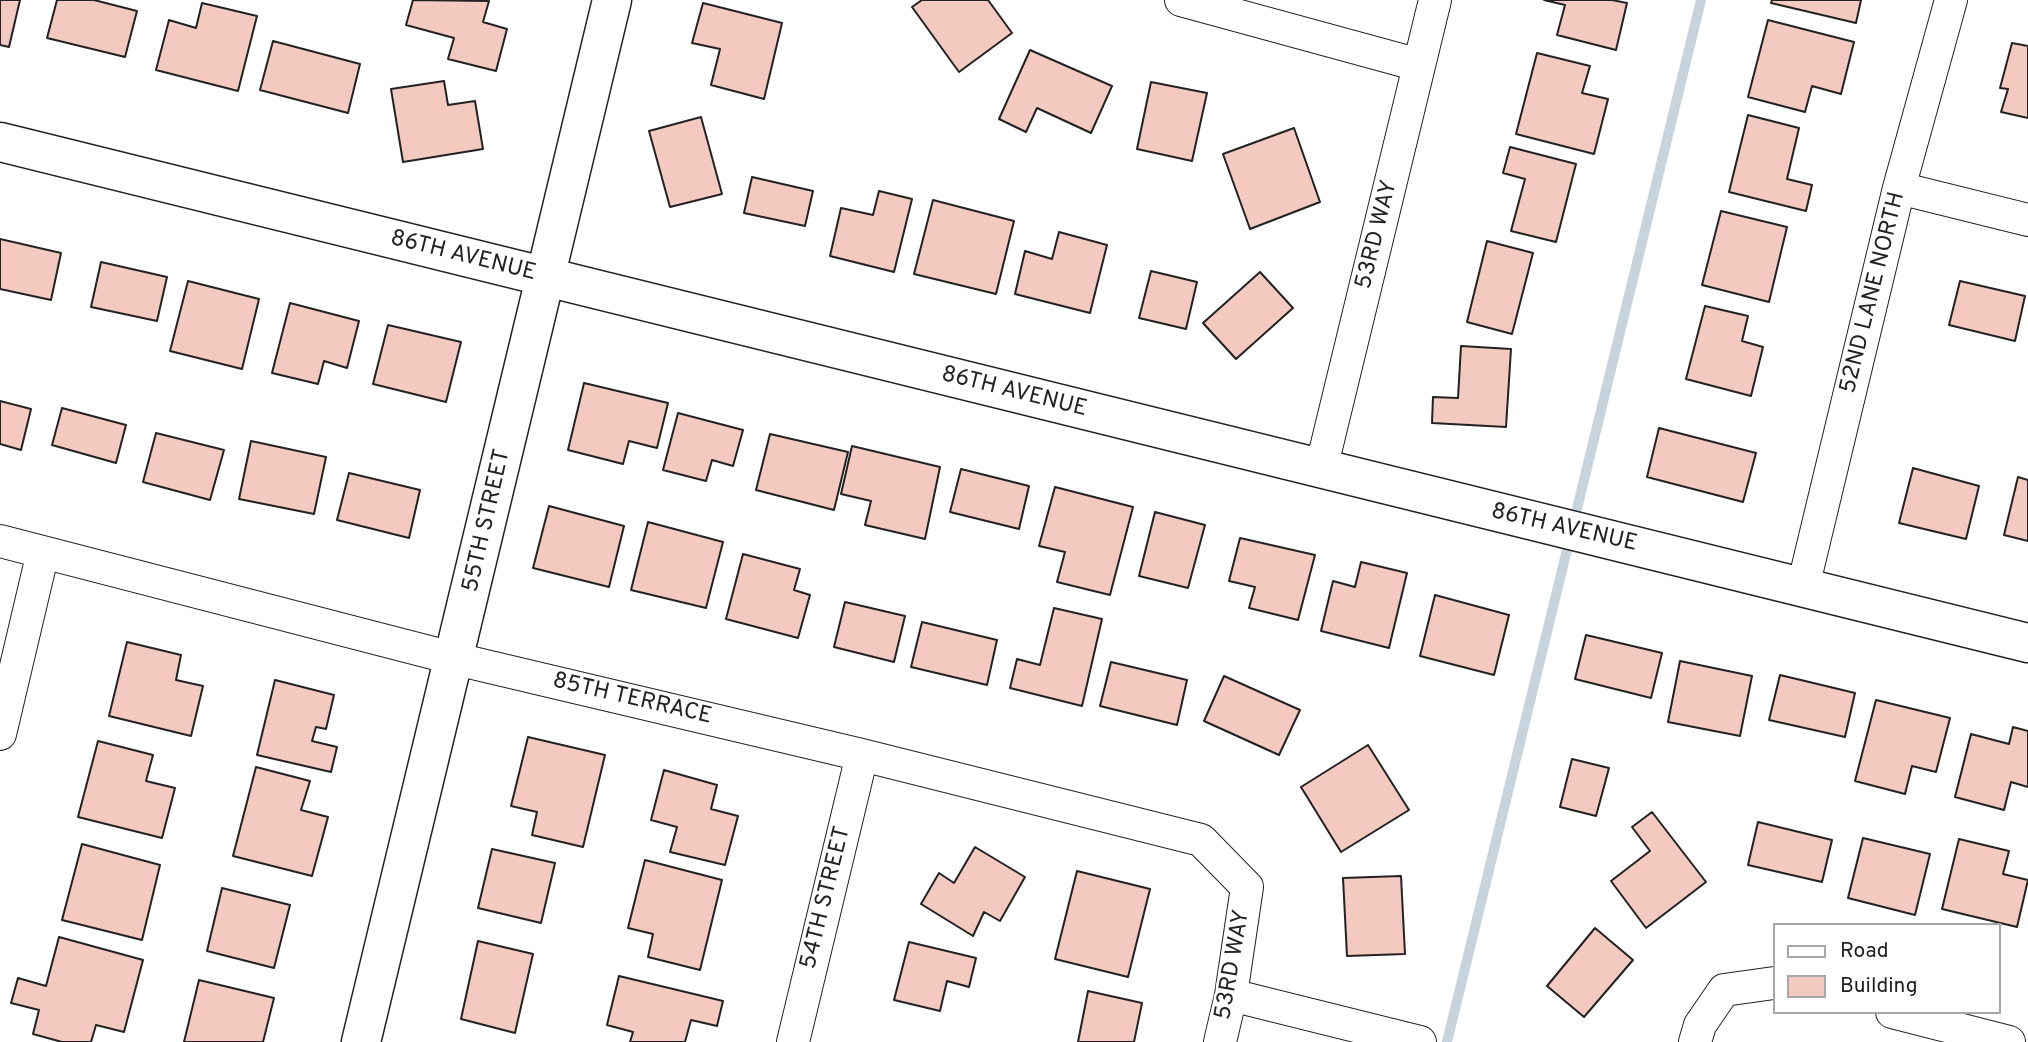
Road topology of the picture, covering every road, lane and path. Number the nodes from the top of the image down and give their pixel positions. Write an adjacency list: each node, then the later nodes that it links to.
1 (612, 0): 9 (street, 55TH STREET)
2 (1181, 0): 5 (street)
3 (1435, 0): 5 (street, 53RD WAY)
4 (1951, 0): 7 (street, 52ND LANE NORTH)
5 (1419, 65): 10 (street, 53RD WAY)
6 (0, 142): 9 (street, 86TH AVENUE)
7 (1899, 188): 8 (street); 13 (street, 52ND LANE NORTH)
8 (2028, 220)
9 (544, 277): 10 (street, 86TH AVENUE); 15 (street, 55TH STREET)
10 (1321, 469): 13 (street, 86TH AVENUE)
11 (0, 541): 12 (street, 85TH TERRACE)
12 (43, 552): 15 (street, 85TH TERRACE); 16 (street)
13 (1803, 587): 14 (street, 86TH AVENUE)
14 (2028, 643)
15 (456, 659): 17 (street, 85TH TERRACE); 23 (street, 55TH STREET)
16 (0, 734)
17 (862, 755): 18 (street, 85TH TERRACE); 24 (street, 54TH STREET)
18 (1247, 887): 20 (street, 53RD WAY)
19 (1772, 983): 26 (street)
20 (1231, 995): 22 (street); 25 (street, 53RD WAY)
21 (1900, 1014): 27 (street)
22 (1414, 1041)
23 (361, 1042)
24 (793, 1042)
25 (1220, 1042)
26 (1695, 1042)
27 (2009, 1042)

